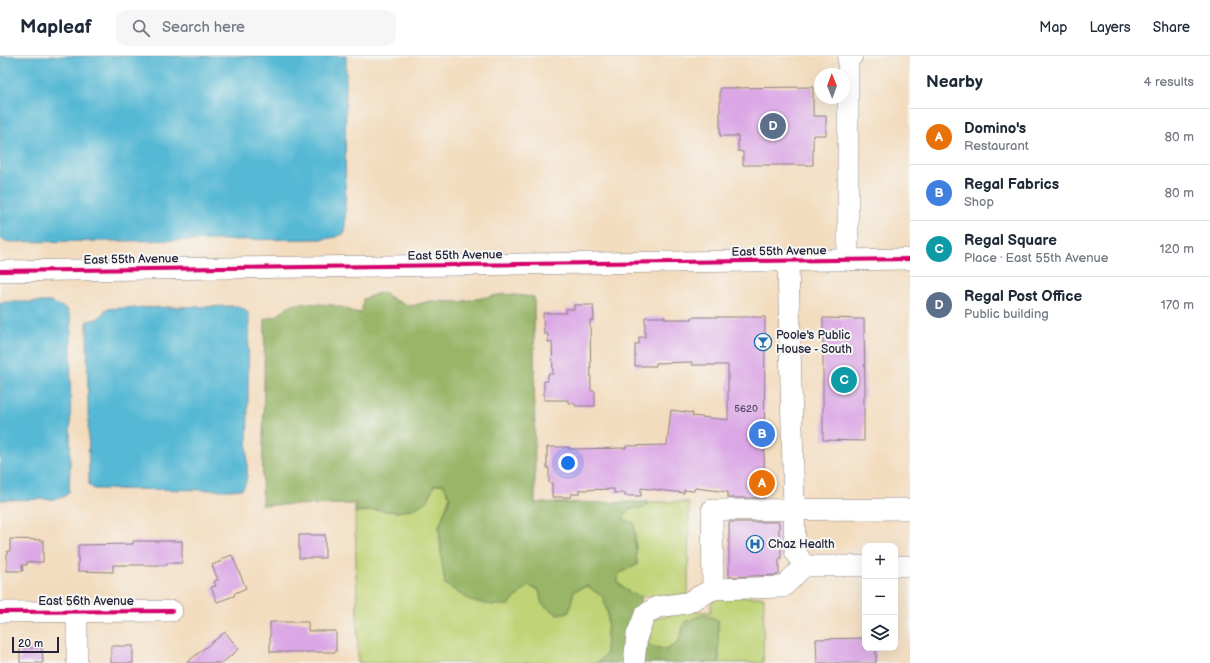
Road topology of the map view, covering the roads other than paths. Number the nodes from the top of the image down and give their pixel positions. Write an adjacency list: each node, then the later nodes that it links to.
1 (852, 56): 3 (street)
2 (910, 259): 3 (street, East 55th Avenue)
3 (848, 260): 4 (street, East 55th Avenue)
4 (788, 261): 5 (street, East 55th Avenue); 6 (street)
5 (0, 271)
6 (794, 509): 7 (street); 8 (street); 12 (street)
7 (910, 509)
8 (804, 566): 9 (street); 12 (street)
9 (862, 566)
10 (898, 566): 11 (street)
11 (910, 566)
12 (713, 589): 17 (street)
13 (77, 611): 14 (street, East 56th Avenue); 15 (street, East 56th Avenue); 16 (street)
14 (172, 611)
15 (0, 612)
16 (77, 663)
17 (634, 663)

